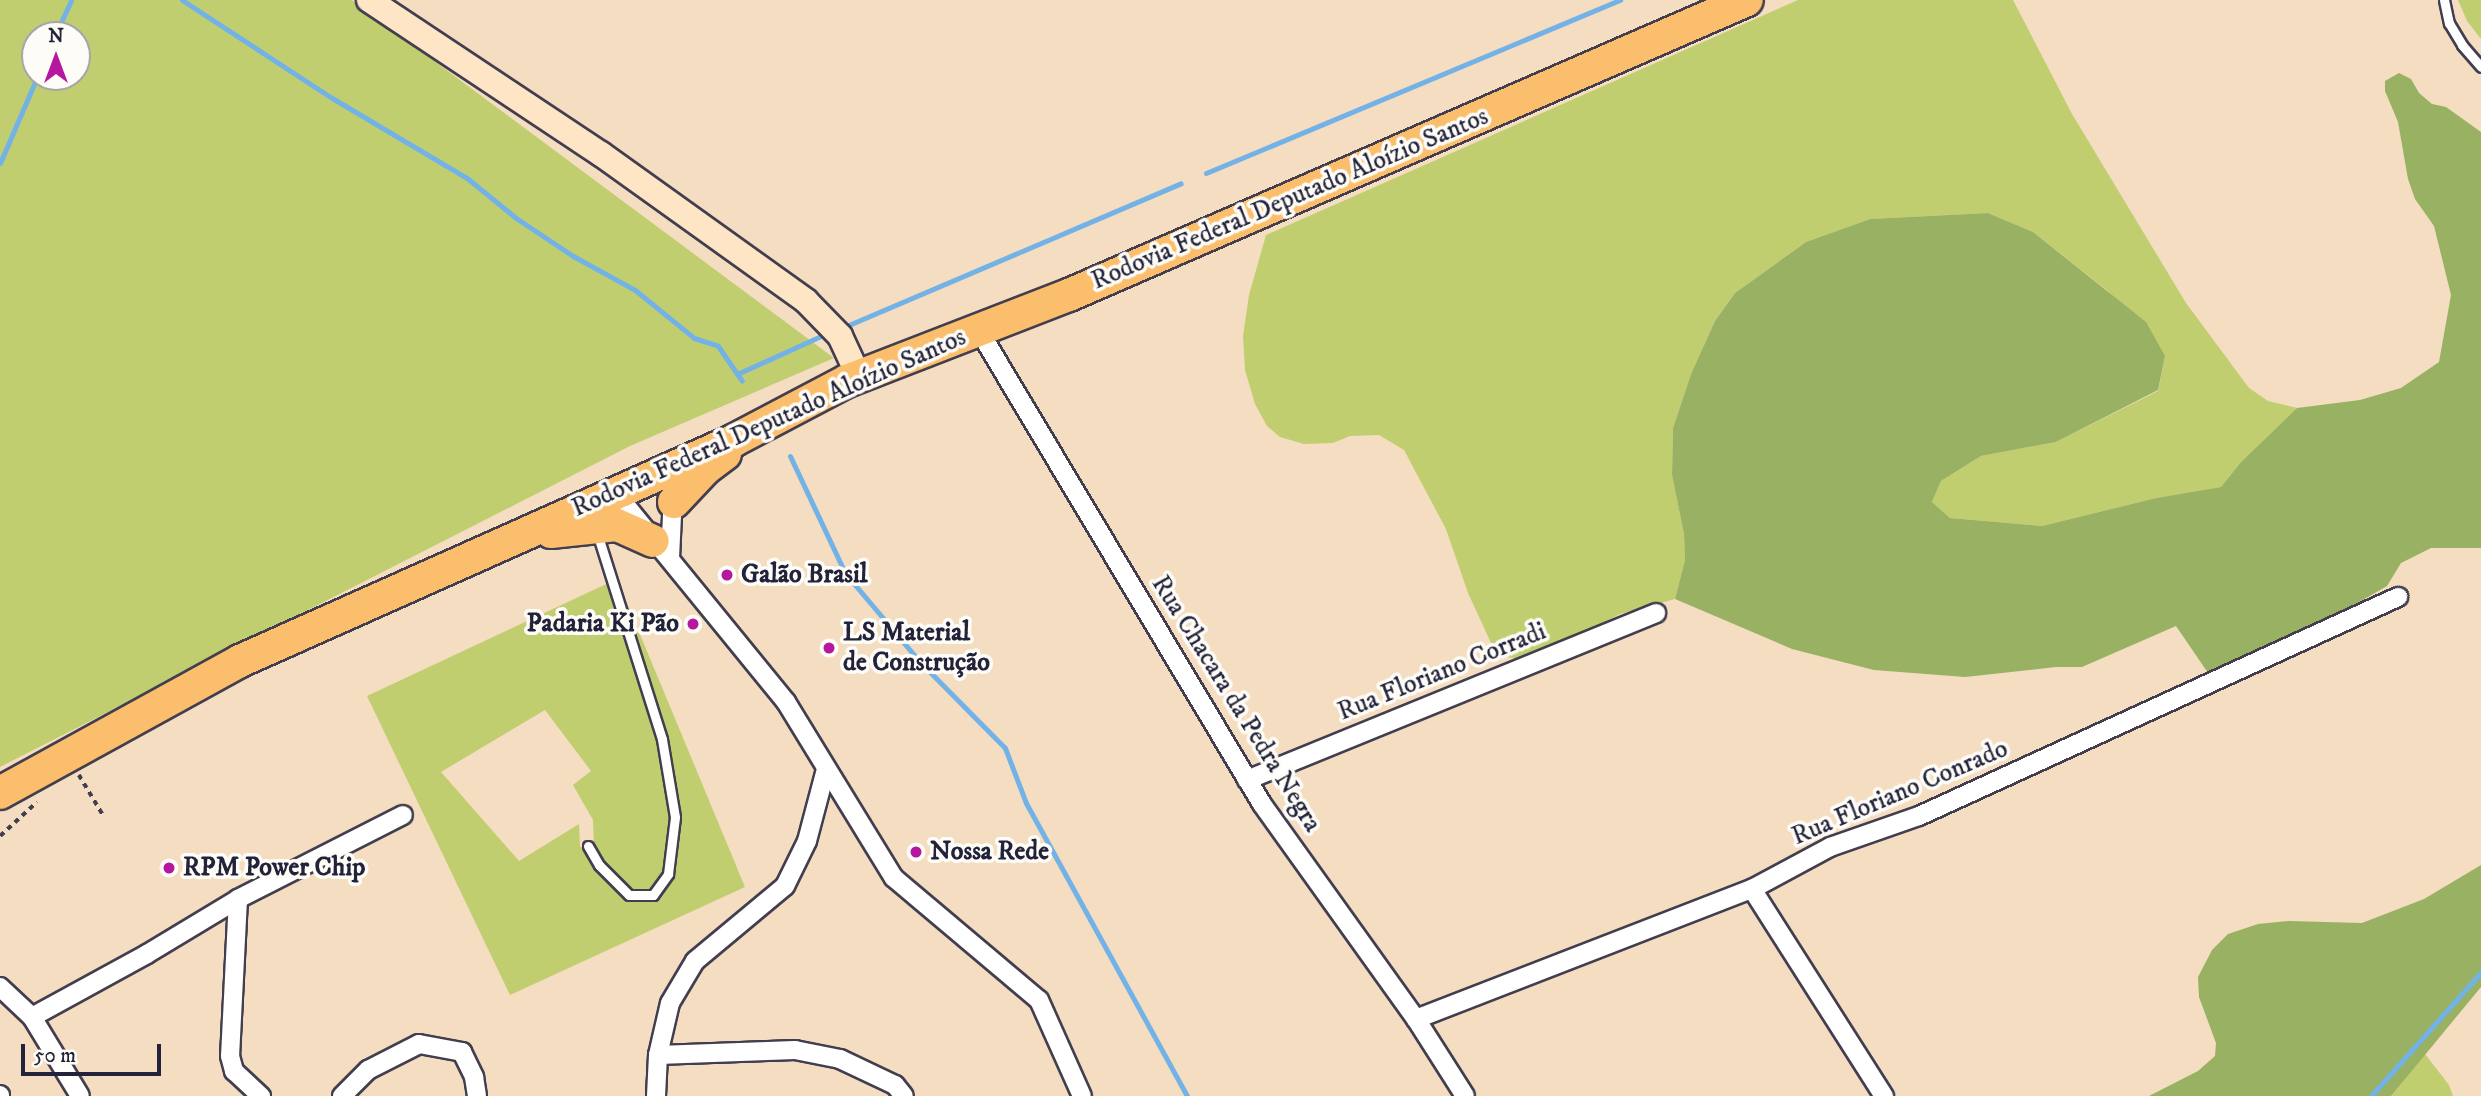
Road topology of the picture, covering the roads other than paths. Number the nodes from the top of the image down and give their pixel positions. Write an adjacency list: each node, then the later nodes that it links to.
1 (369, 0): 6 (street)
2 (1746, 0): 5 (highway, Rodovia Federal Deputado Aloízio Santos)
3 (2444, 0): 4 (lane)
4 (2481, 67)
5 (978, 329): 6 (highway, Rodovia Federal Deputado Aloízio Santos); 18 (street, Rua Chacara da Pedra Negra)
6 (853, 379): 7 (highway, Rodovia Federal Deputado Aloízio Santos); 8 (highway)
7 (762, 426): 8 (highway, Rodovia Federal Deputado Aloízio Santos); 10 (highway)
8 (661, 465): 9 (highway, Rodovia Federal Deputado Aloízio Santos); 10 (street)
9 (619, 484): 12 (highway, Rodovia Federal Deputado Aloízio Santos); 13 (street); 14 (highway)
10 (674, 502): 13 (street)
11 (595, 526): 12 (highway); 13 (highway); 21 (lane)
12 (508, 540): 14 (highway, Rodovia Federal Deputado Aloízio Santos)
13 (662, 550): 17 (street)
14 (444, 569): 19 (highway, Rodovia Federal Deputado Aloízio Santos)
15 (2398, 597): 22 (street, Rua Floriano Conrado)
16 (1656, 613): 18 (street, Rua Floriano Corradi)
17 (826, 769): 27 (street); 34 (street)
18 (1247, 780): 26 (street, Rua Chacara da Pedra Negra)
19 (0, 793)
20 (403, 815): 23 (street)
21 (588, 846)
22 (1752, 889): 26 (street, Rua Floriano Conrado); 36 (street)
23 (238, 899): 25 (street); 29 (street)
24 (0, 986): 25 (street)
25 (32, 1017): 28 (street)
26 (1416, 1019): 35 (street, Rua Chacara da Pedra Negra)
27 (658, 1055): 32 (street); 33 (street)
28 (80, 1096)
29 (261, 1096)
30 (342, 1096): 31 (street)
31 (477, 1096)
32 (656, 1096)
33 (904, 1096)
34 (1082, 1096)
35 (1465, 1096)
36 (1884, 1096)

